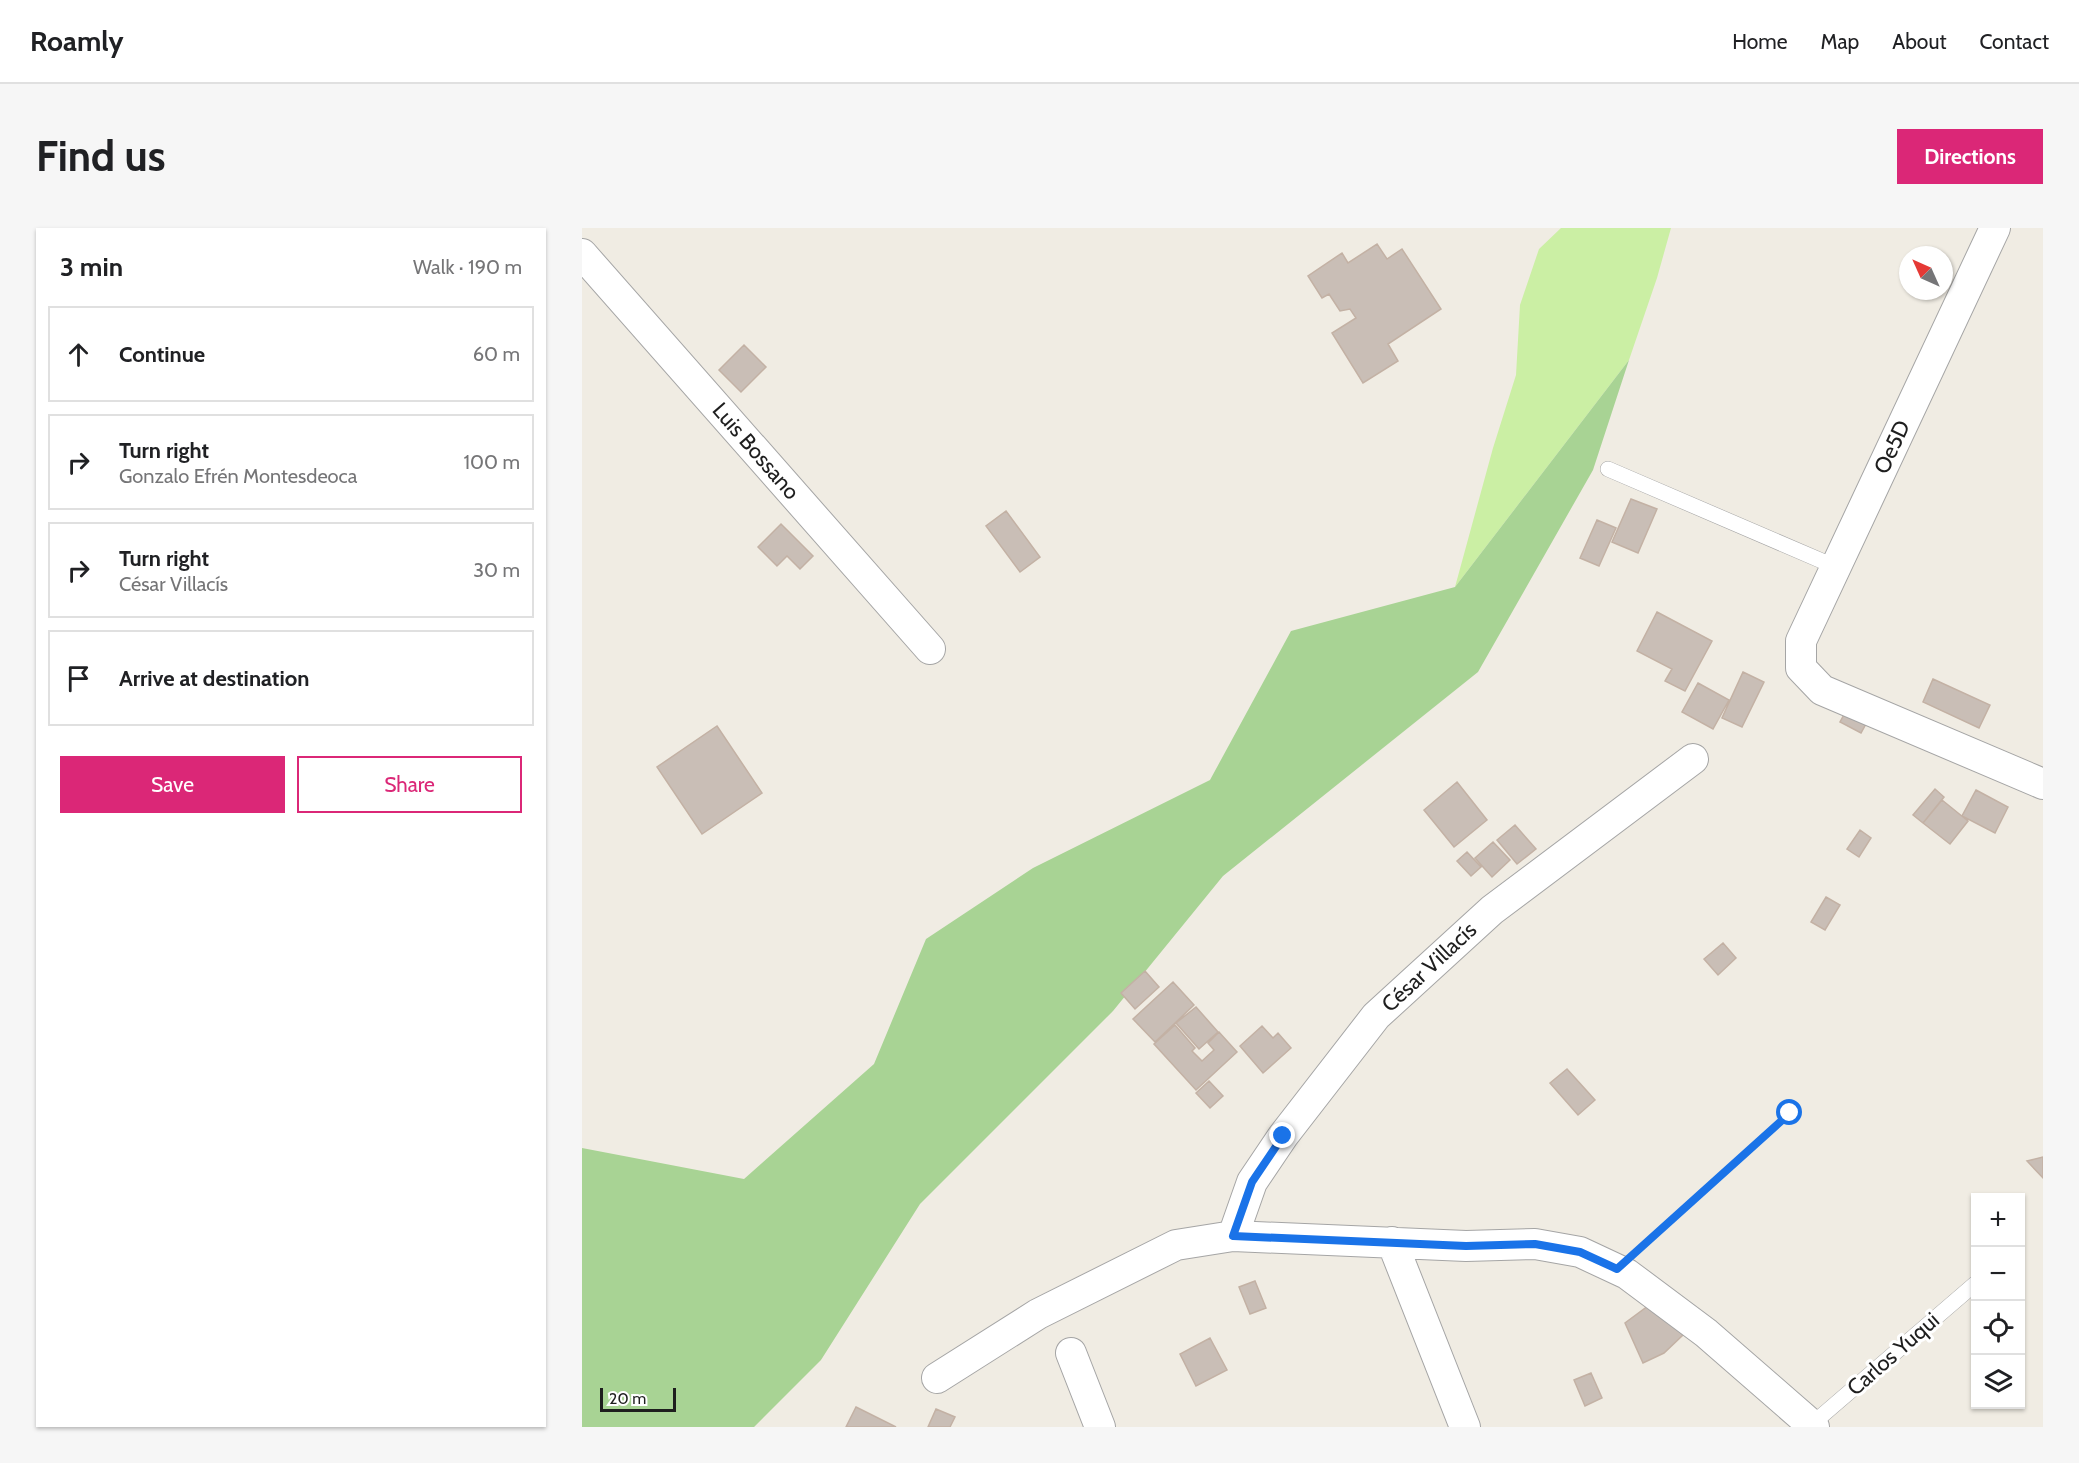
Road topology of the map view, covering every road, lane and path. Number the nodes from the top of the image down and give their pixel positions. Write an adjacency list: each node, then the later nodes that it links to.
1 (1995, 228): 4 (street, Oe5D)
2 (582, 254): 5 (street, Luis Bossano)
3 (1608, 469): 4 (lane)
4 (1836, 567): 7 (street, Oe5D)
5 (930, 649)
6 (1693, 759): 9 (street, César Villacís)
7 (2043, 784)
8 (1790, 1113): 11 (path)
9 (1233, 1236): 10 (street); 14 (street)
10 (1392, 1242): 11 (street); 17 (street)
11 (1617, 1269): 15 (street)
12 (1971, 1287): 15 (lane, Carlos Yuqui)
13 (1071, 1353): 16 (street)
14 (937, 1378)
15 (1812, 1426)
16 (1100, 1427)
17 (1465, 1427)

